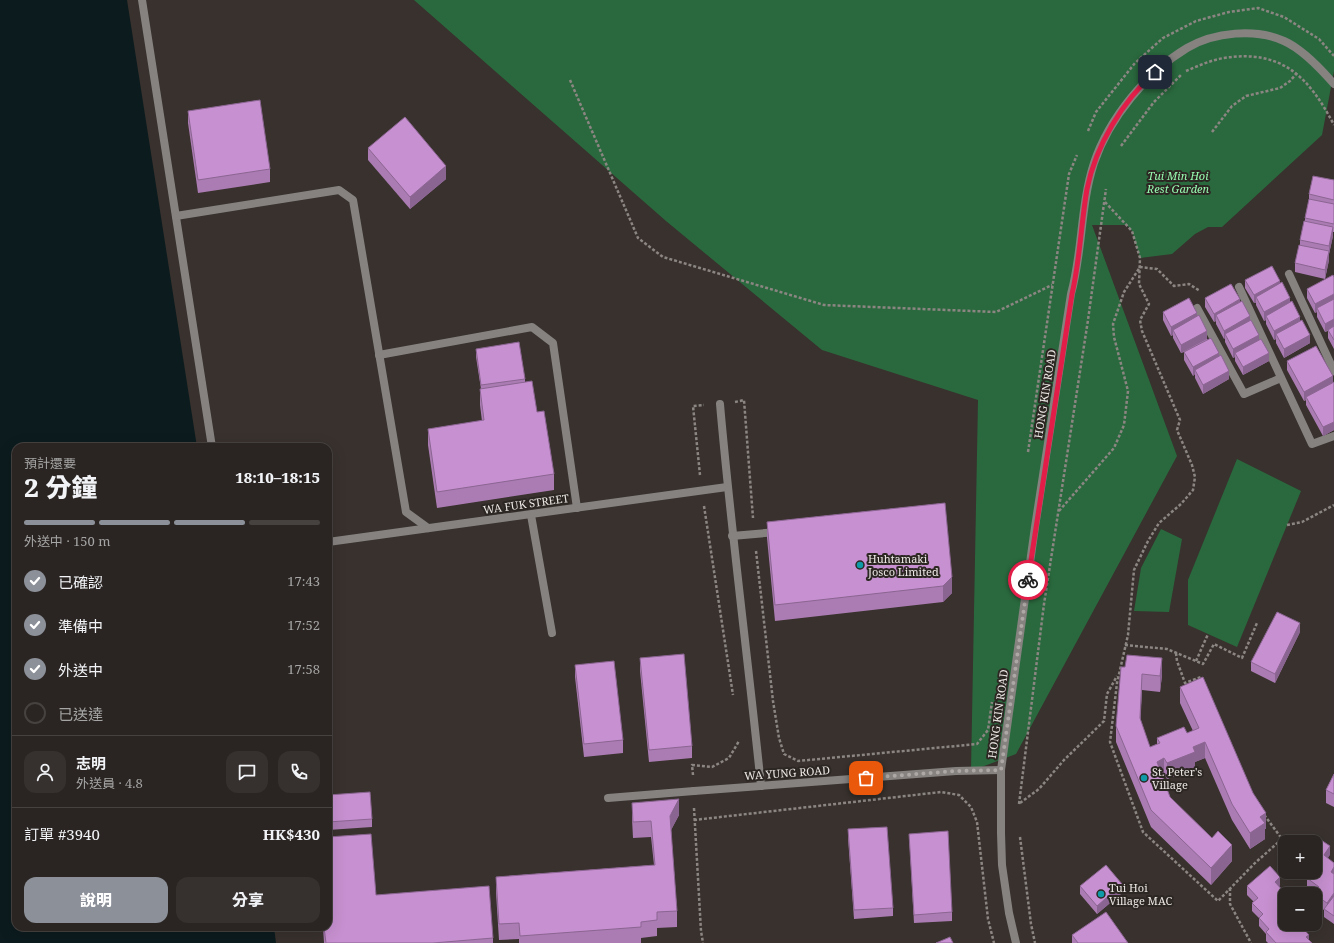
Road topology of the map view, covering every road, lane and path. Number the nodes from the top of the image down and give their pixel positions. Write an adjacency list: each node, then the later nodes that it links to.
1 (142, 0): 10 (street)
2 (1297, 73): 5 (path); 6 (path); 7 (path)
3 (570, 80): 13 (path)
4 (1334, 84): 46 (street, HONG KIN ROAD)
5 (1334, 125)
6 (1212, 132)
7 (1118, 150)
8 (1106, 188): 9 (path)
9 (1105, 202): 11 (path); 27 (path)
10 (176, 216): 17 (street); 22 (street)
11 (1140, 267): 15 (path); 27 (path); 38 (path)
12 (1289, 274): 18 (street)
13 (1052, 285)
14 (1239, 287): 19 (street)
15 (1206, 294)
16 (1197, 308): 19 (street)
17 (379, 355): 26 (street); 30 (street)
18 (1334, 371)
19 (1281, 378): 21 (street)
20 (720, 404): 23 (street); 24 (path); 32 (path)
21 (1334, 436)
22 (211, 443)
23 (727, 487): 24 (street, WA FUK STREET); 33 (street)
24 (702, 491): 26 (street, WA FUK STREET); 43 (path)
25 (1334, 505): 29 (path)
26 (576, 508): 28 (street, WA FUK STREET)
27 (1059, 511): 50 (path)
28 (531, 515): 30 (street, WA FUK STREET); 36 (street)
29 (1287, 525)
30 (428, 528): 34 (street, WA FUK STREET)
31 (784, 531): 32 (street)
32 (754, 534): 33 (street); 45 (path)
33 (732, 536): 47 (street)
34 (332, 541)
35 (1257, 623): 40 (path)
36 (552, 633)
37 (1208, 634): 40 (path)
38 (1125, 645): 39 (path); 41 (path)
39 (1176, 653): 40 (path); 42 (path)
40 (1196, 661)
41 (1118, 673): 50 (path); 55 (path)
42 (1205, 687)
43 (734, 702)
44 (740, 741): 48 (path)
45 (977, 744)
46 (1001, 770): 47 (street, WA YUNG ROAD); 58 (street, HONG KIN ROAD)
47 (761, 786): 48 (street, WA YUNG ROAD)
48 (694, 791): 49 (street, WA YUNG ROAD); 53 (path)
49 (608, 798)
50 (1020, 803): 51 (path)
51 (1019, 809)
52 (1261, 811): 55 (path)
53 (694, 820): 56 (path); 57 (path)
54 (1019, 830): 59 (path)
55 (1230, 888): 60 (path)
56 (703, 943)
57 (994, 943)
58 (1016, 943)
59 (1035, 943)
60 (1251, 943)

